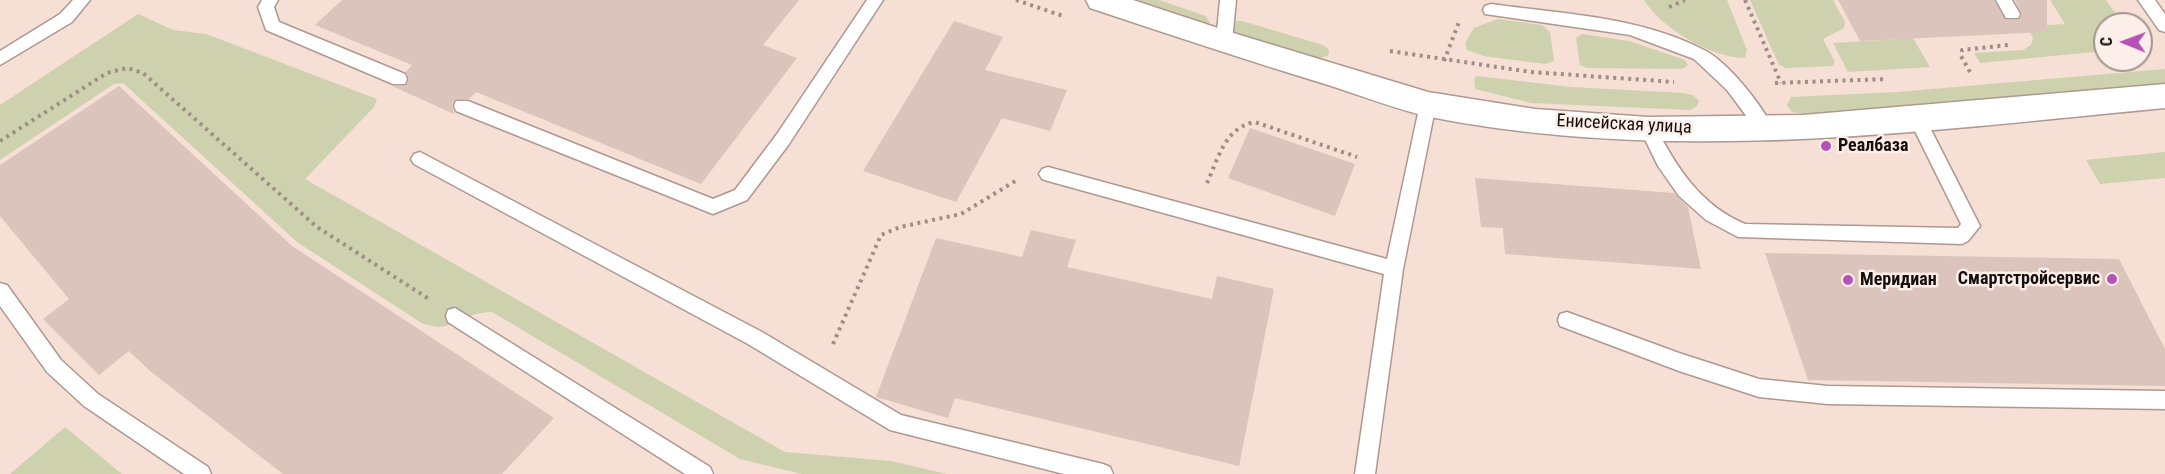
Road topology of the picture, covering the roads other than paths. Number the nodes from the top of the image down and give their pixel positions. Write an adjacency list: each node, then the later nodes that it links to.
1 (82, 0): 10 (lane)
2 (270, 0): 11 (lane)
3 (875, 0): 14 (lane)
4 (1100, 0): 9 (main road, Енисейская улица)
5 (1228, 0): 9 (lane)
6 (2146, 0): 8 (lane)
7 (1491, 10): 16 (lane)
8 (2165, 26)
9 (1224, 42): 13 (main road, Енисейская улица)
10 (0, 59)
11 (399, 79)
12 (2165, 96): 15 (main road, Енисейская улица)
13 (1428, 104): 17 (main road, Енисейская улица); 20 (lane)
14 (462, 106)
15 (1917, 119): 16 (main road, Енисейская улица); 17 (lane)
16 (1765, 128): 17 (main road, Енисейская улица)
17 (1648, 129)
18 (420, 159): 27 (lane)
19 (1048, 174): 20 (lane)
20 (1394, 269): 28 (lane)
21 (0, 291): 25 (lane)
22 (455, 316): 26 (lane)
23 (1567, 320): 24 (lane)
24 (2165, 400)
25 (201, 474)
26 (703, 474)
27 (1103, 474)
28 (1365, 474)

